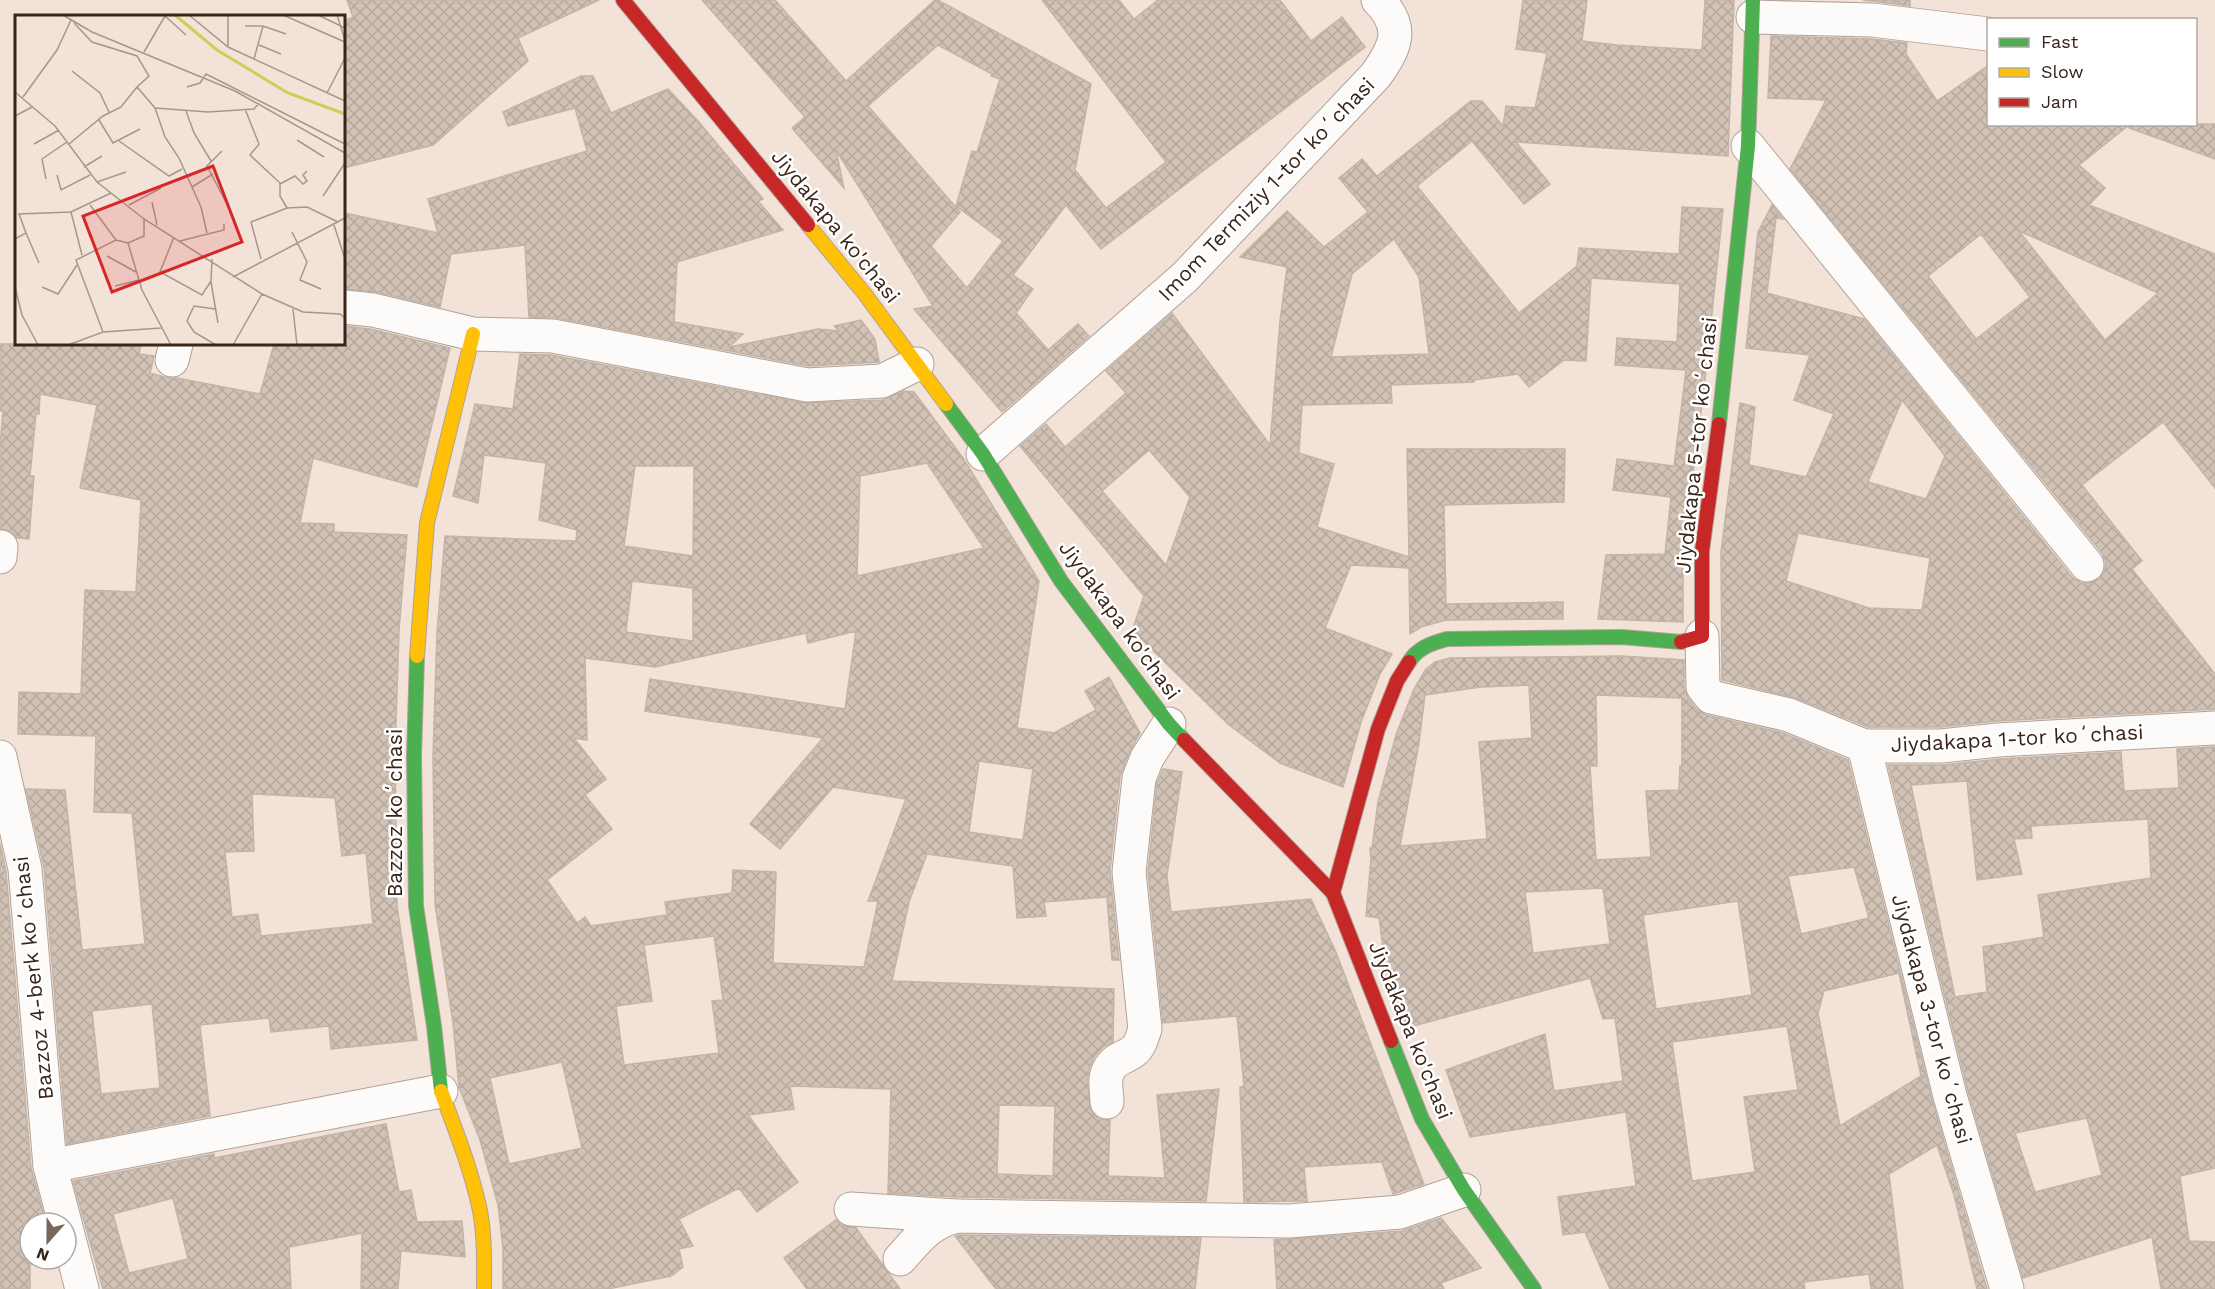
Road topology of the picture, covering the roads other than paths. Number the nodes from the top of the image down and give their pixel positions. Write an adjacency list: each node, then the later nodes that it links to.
1 (623, 0): 8 (street, Jiydakapa ko'chasi)
2 (1378, 0): 9 (street, Imom Termiziy 1-tor koʻchasi)
3 (1753, 8): 4 (street); 5 (street, Jiydakapa 5-tor koʻchasi)
4 (1987, 34)
5 (1748, 146): 10 (street); 11 (street, Jiydakapa 5-tor koʻchasi)
6 (345, 307): 7 (street)
7 (473, 334): 8 (street); 17 (street, Bazzoz koʻchasi)
8 (916, 364): 9 (street, Jiydakapa ko'chasi)
9 (983, 454): 12 (street, Jiydakapa ko'chasi)
10 (2087, 565)
11 (1702, 636): 14 (street, Jiydakapa 1-tor koʻchasi); 16 (street)
12 (1169, 724): 16 (street, Jiydakapa ko'chasi); 18 (street)
13 (2215, 728): 14 (street, Jiydakapa 1-tor koʻchasi)
14 (1864, 746): 29 (street, Jiydakapa 3-tor koʻchasi)
15 (0, 757): 19 (street, Bazzoz 4-berk koʻchasi)
16 (1333, 893): 20 (street, Jiydakapa ko'chasi)
17 (441, 1091): 19 (street); 27 (street, Bazzoz koʻchasi)
18 (1107, 1102)
19 (50, 1166): 22 (street, Bazzoz 4-berk koʻchasi)
20 (1464, 1190): 23 (street); 28 (street, Jiydakapa ko'chasi)
21 (851, 1209): 23 (street)
22 (62, 1211)
23 (956, 1216): 24 (street)
24 (900, 1259)
25 (78, 1271): 26 (street, Bazzoz 4-berk koʻchasi)
26 (82, 1289)
27 (483, 1289)
28 (1534, 1289)
29 (2007, 1289)

